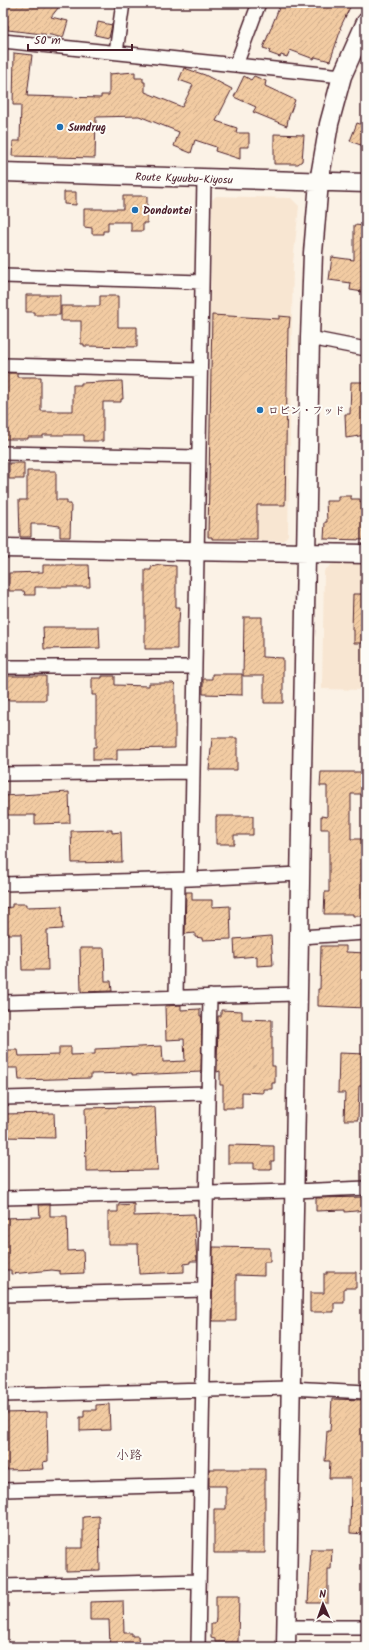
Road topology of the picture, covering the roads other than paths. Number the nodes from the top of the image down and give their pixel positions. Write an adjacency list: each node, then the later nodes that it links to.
1 (123, 3): 5 (street)
2 (259, 3): 6 (street)
3 (366, 22): 7 (street)
4 (3, 41): 5 (street)
5 (116, 52): 6 (street)
6 (236, 65): 7 (street)
7 (342, 76): 10 (street)
8 (3, 172): 9 (street, Route Kyuubu-Kiyosu)
9 (204, 179): 10 (street, Route Kyuubu-Kiyosu); 13 (street)
10 (319, 182): 11 (street, Route Kyuubu-Kiyosu); 14 (street)
11 (366, 184)
12 (3, 276): 13 (street)
13 (202, 282): 17 (street)
14 (310, 338): 15 (street); 22 (street)
15 (366, 349)
16 (3, 365): 17 (street)
17 (200, 370): 19 (street)
18 (3, 453): 19 (street)
19 (198, 457): 21 (street)
20 (3, 548): 21 (street)
21 (196, 552): 22 (street); 25 (street)
22 (306, 554): 23 (street); 28 (street)
23 (366, 554)
24 (3, 667): 25 (street)
25 (194, 667): 26 (street)
26 (192, 772): 27 (street); 29 (street)
27 (3, 774)
28 (300, 874): 29 (street); 32 (street)
29 (184, 880): 30 (street); 35 (street)
30 (3, 884)
31 (366, 933): 32 (street)
32 (299, 937): 33 (street)
33 (297, 994): 34 (street); 40 (street)
34 (210, 996): 35 (street); 37 (street)
35 (176, 997): 36 (street)
36 (3, 1002)
37 (208, 1093): 38 (street); 41 (street)
38 (3, 1098)
39 (366, 1188): 40 (street)
40 (294, 1192): 41 (street); 45 (street)
41 (207, 1193): 42 (street); 43 (street)
42 (3, 1198)
43 (205, 1290): 44 (street); 46 (street)
44 (3, 1295)
45 (290, 1388): 46 (street); 47 (street); 53 (street)
46 (202, 1390): 48 (street); 49 (street)
47 (366, 1392)
48 (3, 1395)
49 (200, 1485): 50 (street); 51 (street)
50 (3, 1490)
51 (199, 1581): 52 (street); 55 (street)
52 (3, 1586)
53 (286, 1627): 54 (street); 56 (street)
54 (366, 1627)
55 (198, 1647)
56 (286, 1647)

